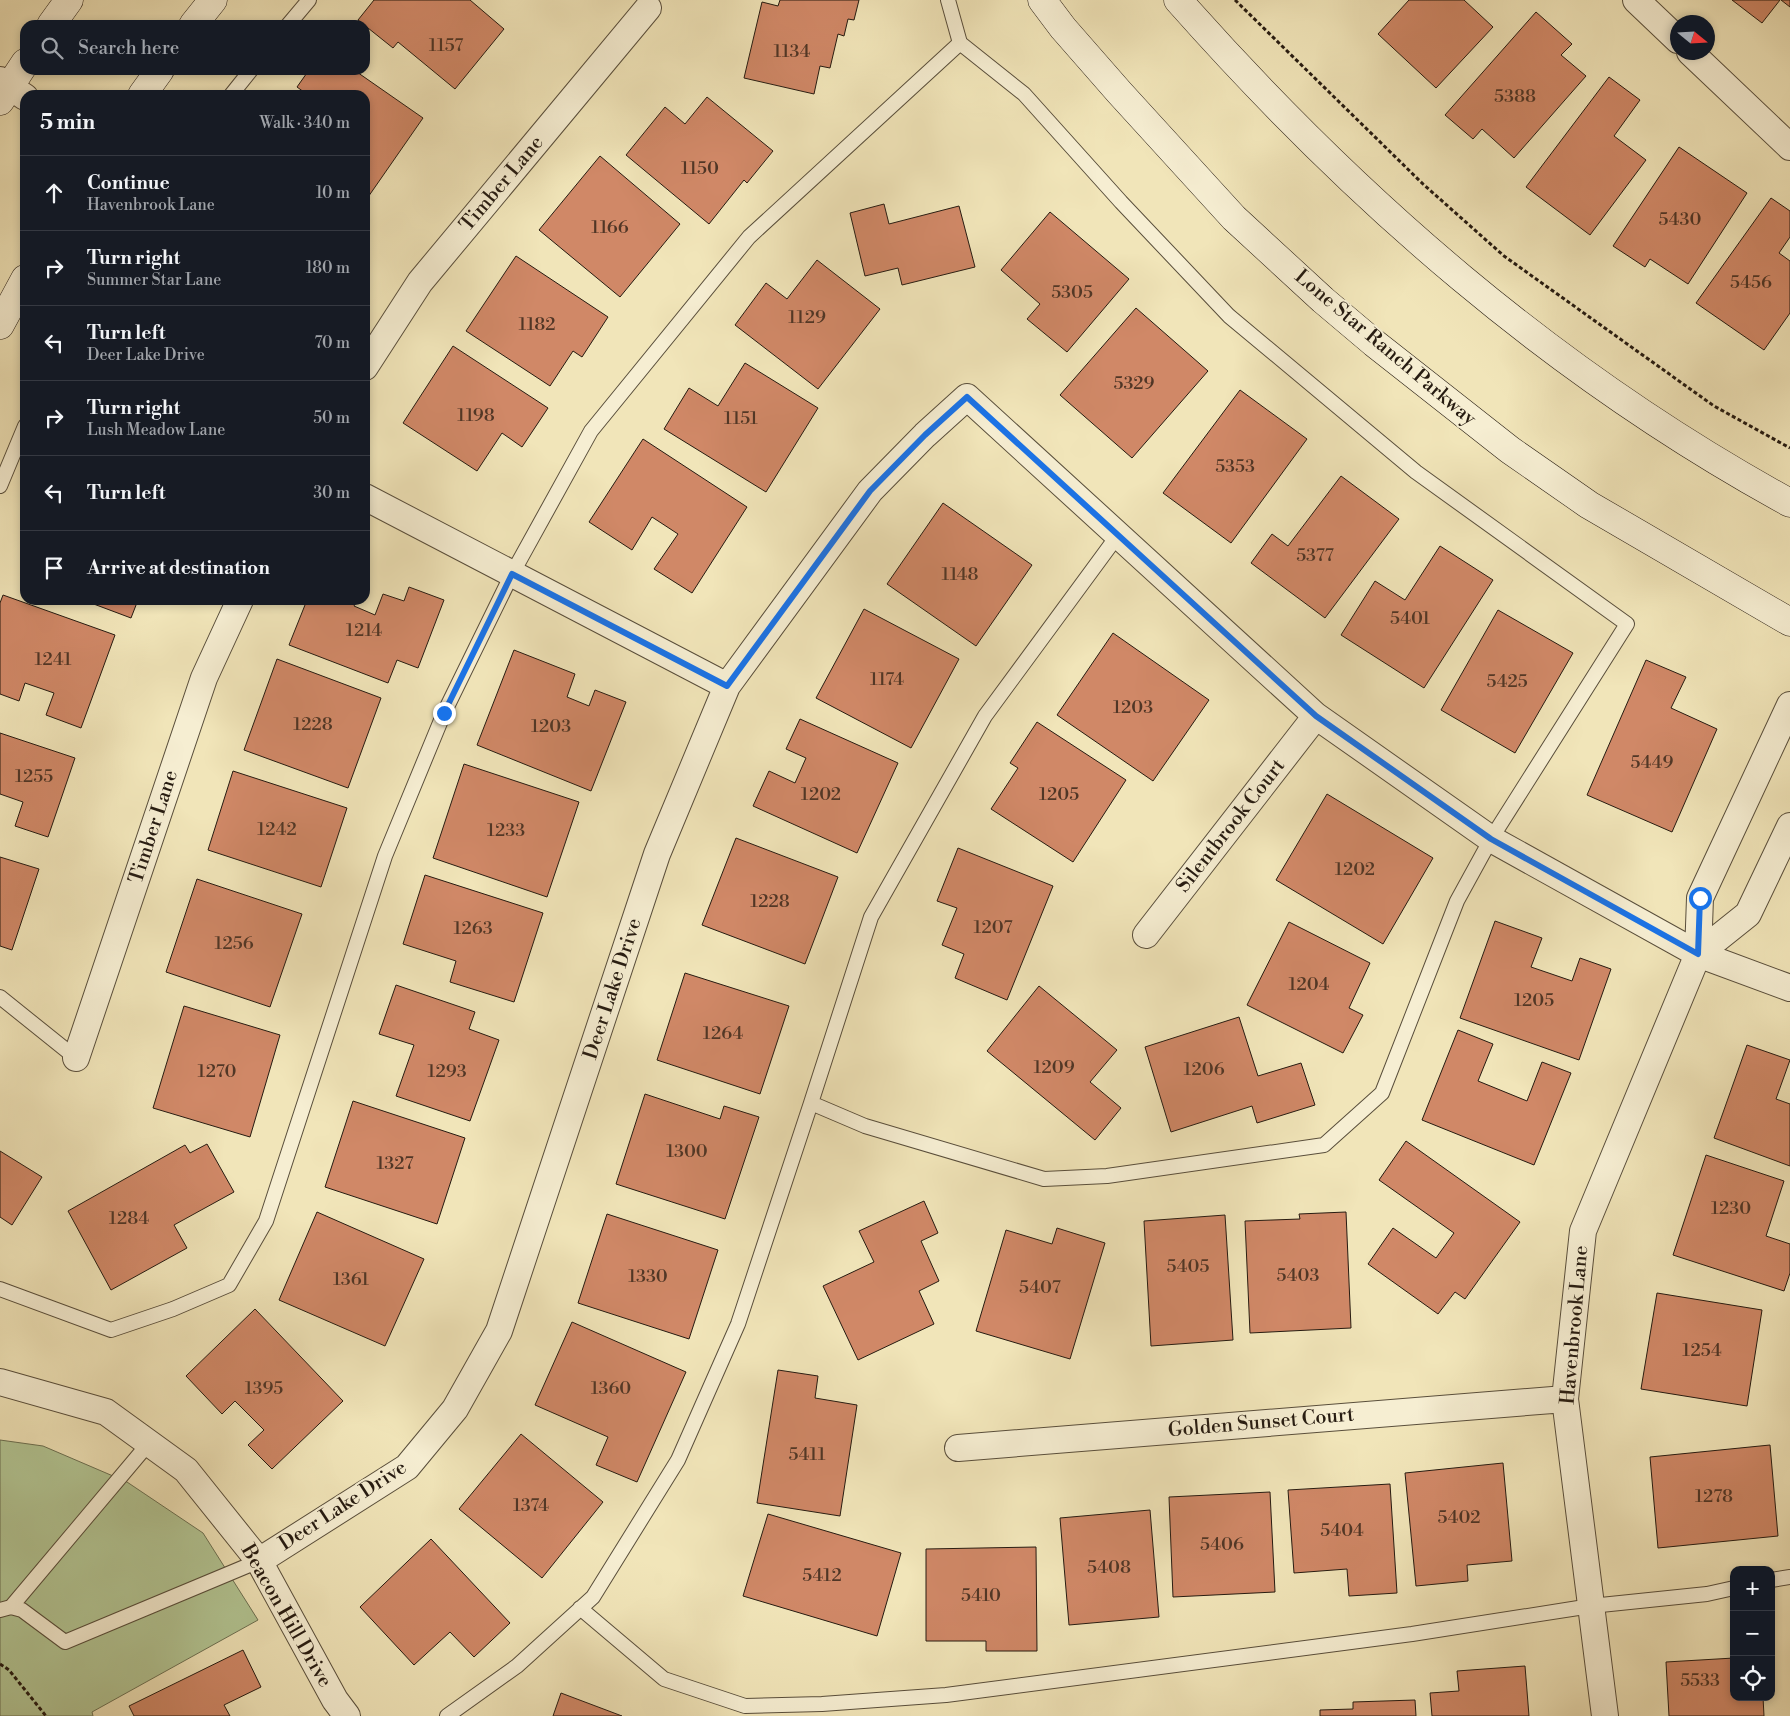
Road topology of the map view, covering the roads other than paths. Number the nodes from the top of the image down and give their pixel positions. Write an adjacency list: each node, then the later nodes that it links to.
1 (69, 0): 9 (main road)
2 (213, 0): 10 (main road)
3 (309, 0): 11 (lane)
4 (948, 0): 13 (lane)
5 (1042, 0): 32 (main road, Lone Star Ranch Parkway)
6 (1178, 0): 28 (main road)
7 (1636, 0): 12 (street)
8 (645, 4): 24 (street, Timber Lane)
9 (55, 20)
10 (197, 20)
11 (292, 20)
12 (1670, 32)
13 (960, 43): 30 (lane); 37 (lane)
14 (1698, 60): 21 (street)
15 (20, 72): 20 (main road)
16 (156, 75): 18 (main road)
17 (247, 75): 19 (lane)
18 (146, 90)
19 (235, 90)
20 (9, 91)
21 (1790, 147)
22 (20, 288): 23 (main road)
23 (0, 325)
24 (370, 359)
25 (20, 438): 26 (lane)
26 (0, 486)
27 (370, 500): 30 (street)
28 (1790, 503)
29 (1118, 535): 33 (street, Deer Lake Drive); 35 (street); 43 (lane)
30 (512, 574): 33 (street); 44 (lane)
31 (238, 605): 42 (street, Timber Lane)
32 (1790, 622)
33 (727, 686): 49 (street, Deer Lake Drive)
34 (1790, 705): 39 (street, Havenbrook Lane)
35 (1316, 716): 37 (street); 38 (street, Silentbrook Court)
36 (1790, 826): 39 (street, Havenbrook Lane)
37 (1491, 839): 39 (street); 43 (lane)
38 (1146, 935)
39 (1698, 954): 40 (street); 46 (street, Havenbrook Lane)
40 (1790, 988)
41 (0, 997): 42 (lane)
42 (76, 1058)
43 (811, 1103): 55 (lane)
44 (0, 1289)
45 (0, 1382): 47 (street, Beacon Hill Drive)
46 (1565, 1399): 48 (street, Golden Sunset Court); 53 (street, Havenbrook Lane)
47 (149, 1443): 49 (street, Beacon Hill Drive); 54 (lane)
48 (958, 1448)
49 (259, 1561): 54 (lane); 56 (street, Beacon Hill Drive)
50 (1790, 1576): 51 (lane)
51 (1775, 1579)
52 (1730, 1589): 53 (lane)
53 (1591, 1606): 55 (lane); 58 (street, Havenbrook Lane)
54 (6, 1608)
55 (580, 1608): 57 (lane)
56 (347, 1716)
57 (447, 1716)
58 (1605, 1716)

